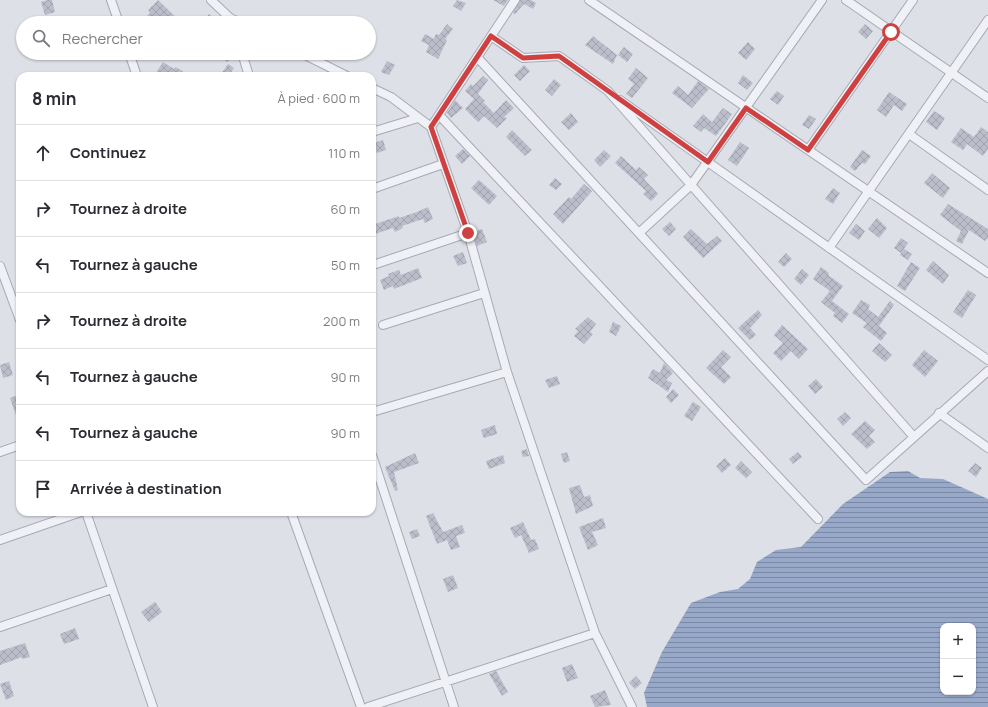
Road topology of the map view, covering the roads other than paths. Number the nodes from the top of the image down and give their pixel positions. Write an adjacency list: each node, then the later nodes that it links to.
1 (111, 0): 8 (street)
2 (515, 0): 12 (street)
3 (589, 0): 24 (street)
4 (822, 0): 24 (street)
5 (846, 0): 11 (street)
6 (913, 0): 11 (street)
7 (213, 1): 9 (street)
8 (117, 16)
9 (227, 16)
10 (988, 20): 20 (street)
11 (891, 32): 20 (street); 30 (street)
12 (491, 36): 13 (street); 22 (street)
13 (477, 57): 25 (street); 38 (street)
14 (132, 60): 17 (street)
15 (244, 60): 18 (street)
16 (315, 60): 19 (street)
17 (137, 72)
18 (248, 72)
19 (339, 72)
20 (950, 73): 23 (street); 29 (street)
21 (376, 90): 26 (street)
22 (608, 91): 31 (street); 33 (street)
23 (988, 98)
24 (746, 108): 30 (street); 31 (street)
25 (440, 116): 27 (street); 59 (street)
26 (418, 118): 27 (street); 28 (street)
27 (431, 127): 32 (street)
28 (376, 131)
29 (909, 134): 35 (street); 36 (street)
30 (808, 150): 36 (street)
31 (708, 162): 33 (street); 39 (street)
32 (443, 164): 34 (street); 37 (street)
33 (691, 185): 38 (street); 51 (street)
34 (376, 188)
35 (988, 190)
36 (869, 192): 39 (street); 42 (street)
37 (468, 233): 40 (street); 43 (street)
38 (639, 234): 51 (street)
39 (829, 248): 46 (street)
40 (376, 264)
41 (0, 266): 44 (street)
42 (988, 273)
43 (484, 293): 45 (street); 48 (street)
44 (16, 309)
45 (383, 325)
46 (988, 360)
47 (988, 370): 50 (street)
48 (507, 372): 49 (street); 63 (street)
49 (376, 411)
50 (939, 413): 51 (street); 53 (street)
51 (914, 437)
52 (16, 446): 54 (street)
53 (988, 448)
54 (0, 452)
55 (376, 467): 64 (street)
56 (69, 516): 60 (street)
57 (87, 516): 61 (street)
58 (292, 516): 66 (street)
59 (818, 519)
60 (0, 540)
61 (112, 589): 62 (street); 65 (street)
62 (0, 627)
63 (595, 633): 64 (street); 69 (street)
64 (445, 681): 67 (street); 68 (street)
65 (153, 707)
66 (361, 707)
67 (368, 707)
68 (454, 707)
69 (632, 707)

